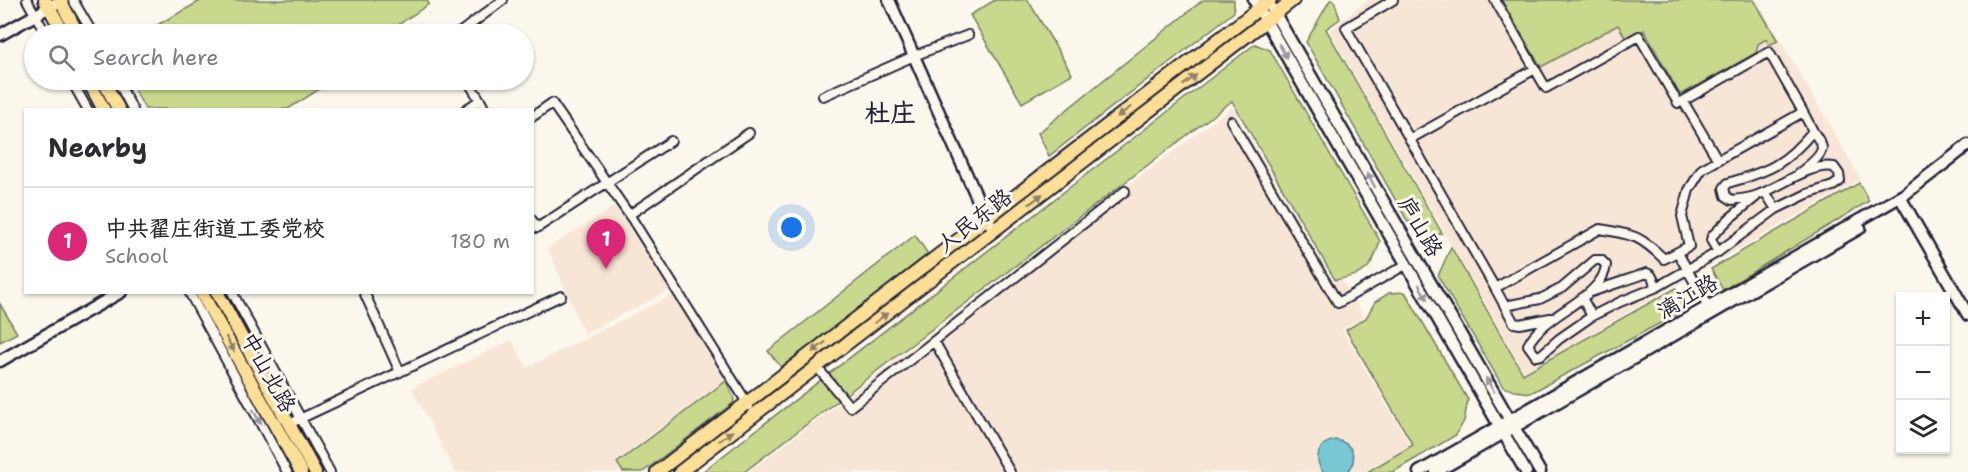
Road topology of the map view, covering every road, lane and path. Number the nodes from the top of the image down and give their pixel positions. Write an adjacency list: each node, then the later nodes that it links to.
1 (27, 0): 10 (street)
2 (73, 0): 15 (street)
3 (503, 0): 16 (street)
4 (889, 0): 19 (street)
5 (1293, 0): 11 (main road, 人民东路)
6 (1394, 0): 40 (street)
7 (1495, 0): 20 (street)
8 (55, 2): 10 (street); 13 (main road); 14 (main road)
9 (1263, 2): 11 (street, 庐山路); 54 (main road, 人民东路, one-way to 54)
10 (35, 15): 12 (street); 17 (street)
11 (1270, 17): 56 (main road, 人民东路, one-way to 11); 59 (street, 庐山路)
12 (40, 24)
13 (61, 24)
14 (71, 24)
15 (87, 24)
16 (471, 24)
17 (0, 35)
18 (968, 35): 19 (street)
19 (914, 56): 26 (street); 54 (street)
20 (1535, 69): 28 (street); 40 (street)
21 (77, 90): 29 (street)
22 (93, 90): 30 (main road)
23 (108, 90): 31 (main road)
24 (122, 90): 32 (street)
25 (474, 90): 27 (street)
26 (823, 96)
27 (480, 100): 33 (street); 34 (street)
28 (1683, 101): 35 (street); 44 (street)
29 (87, 108)
30 (103, 108)
31 (118, 108)
32 (132, 108)
33 (468, 108)
34 (485, 108)
35 (1803, 112): 38 (street); 44 (street)
36 (534, 116): 46 (street)
37 (1231, 121): 59 (street)
38 (1813, 131): 45 (street); 50 (street)
39 (749, 133): 53 (street)
40 (1410, 140): 64 (street)
41 (671, 141): 46 (street)
42 (1968, 145): 49 (street, 漓江路)
43 (1968, 154): 49 (street, 漓江路)
44 (1718, 160): 58 (street)
45 (1814, 166): 48 (street); 52 (street)
46 (607, 184): 53 (street); 55 (street)
47 (1125, 191): 80 (street)
48 (1762, 193): 50 (street); 51 (street); 52 (street)
49 (1904, 198): 74 (street); 76 (street, 漓江路); 77 (street)
50 (1735, 200): 51 (street)
51 (1740, 209): 57 (street)
52 (1776, 209): 57 (street)
53 (629, 214): 84 (street)
54 (986, 218): 56 (street); 84 (main road, 人民东路, one-way to 84)
55 (534, 223)
56 (995, 230): 82 (main road, 人民东路, one-way to 56)
57 (1718, 252): 60 (street)
58 (1678, 253): 60 (street); 64 (street)
59 (1412, 261): 87 (street, 庐山路, one-way to 59); 88 (street, 庐山路, one-way to 88)
60 (1687, 269): 63 (street); 76 (street)
61 (1604, 276): 62 (street); 65 (street); 75 (street)
62 (1608, 285): 63 (street); 65 (street)
63 (1658, 287): 78 (street)
64 (1495, 288): 75 (street)
65 (1590, 292): 73 (street)
66 (117, 294): 81 (street)
67 (194, 294): 89 (street, one-way to 89)
68 (194, 294): 90 (main road, 中山北路, one-way to 90)
69 (219, 294): 86 (main road, 中山北路)
70 (233, 294): 86 (street)
71 (365, 294): 83 (street)
72 (561, 296): 83 (street)
73 (1582, 298): 78 (street); 79 (street)
74 (1968, 302)
75 (1505, 306): 79 (street)
76 (1710, 310): 87 (street, 漓江路)
77 (1968, 315)
78 (1592, 316): 79 (street)
79 (1537, 326)
80 (934, 341): 82 (street); 95 (street)
81 (0, 361)
82 (817, 367): 85 (main road, 人民东路)
83 (400, 372): 86 (street)
84 (747, 402): 85 (street); 93 (main road, 人民东路)
85 (755, 415): 94 (main road, 人民东路, one-way to 85)
86 (294, 421): 91 (main road, 中山北路); 92 (street)
87 (1512, 423): 88 (street, 漓江路); 99 (street, 庐山路)
88 (1501, 429): 96 (street, 漓江路); 97 (street, 漓江路); 98 (street, 庐山路)
89 (287, 472)
90 (301, 472)
91 (315, 472)
92 (330, 472)
93 (657, 472)
94 (680, 472)
95 (1010, 472)
96 (1419, 472)
97 (1436, 472)
98 (1526, 472)
99 (1540, 472)

